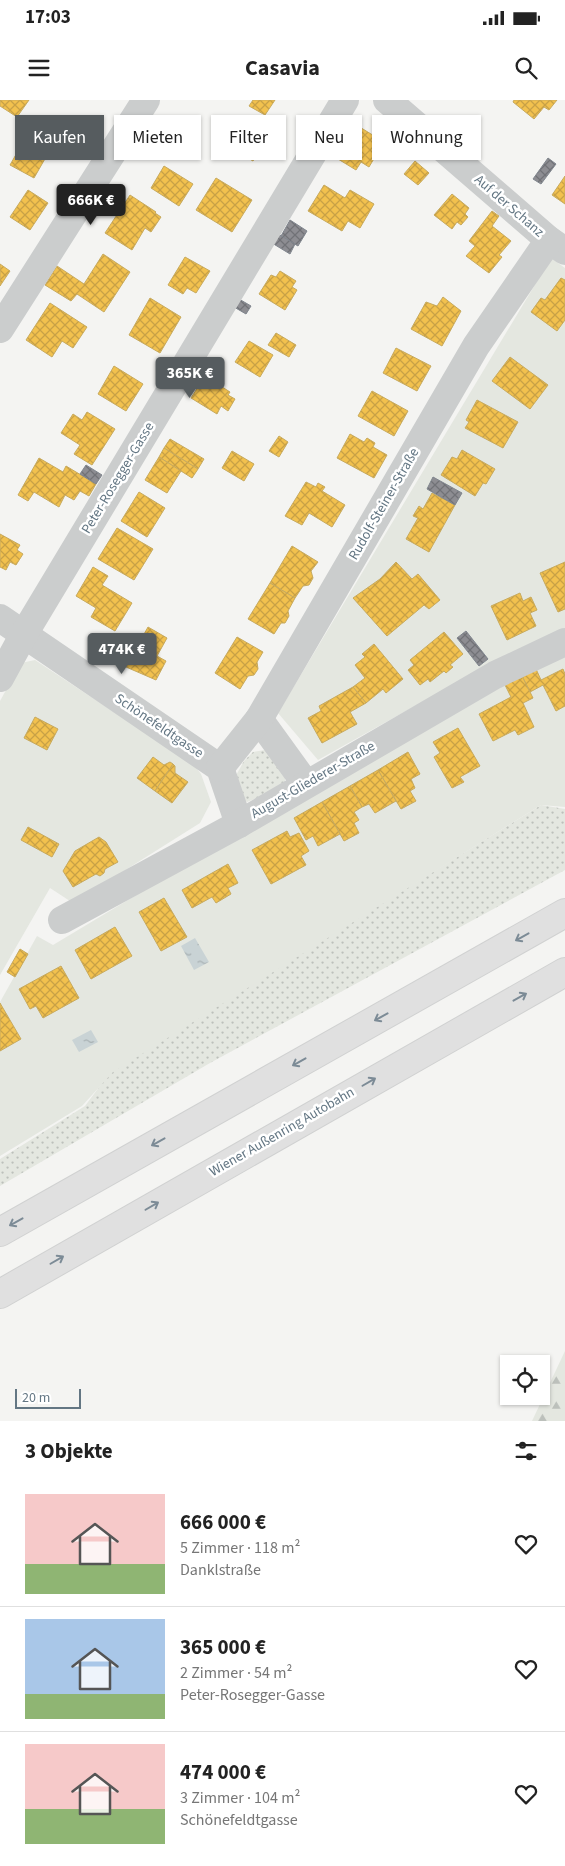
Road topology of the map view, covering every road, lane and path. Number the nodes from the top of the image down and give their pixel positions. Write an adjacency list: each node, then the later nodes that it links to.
1 (146, 100): 5 (street)
2 (345, 100): 7 (street, Peter-Rosegger-Gasse)
3 (387, 100): 4 (street, Auf der Schanz)
4 (557, 246): 10 (street, Rudolf-Steiner-Straße)
5 (0, 329)
6 (0, 618): 7 (street, Schönefeldtgasse)
7 (24, 634): 9 (street, Peter-Rosegger-Gasse); 11 (street, Schönefeldtgasse)
8 (565, 642): 12 (street, August-Gliederer-Straße)
9 (0, 678)
10 (259, 719): 11 (street, Rudolf-Steiner-Straße); 12 (street)
11 (220, 768): 13 (street)
12 (306, 784): 13 (street, August-Gliederer-Straße)
13 (239, 824): 15 (street, August-Gliederer-Straße)
14 (565, 913): 17 (highway, one-way to 17)
15 (62, 920)
16 (565, 972): 18 (highway, Wiener Außenring Autobahn, one-way to 16)
17 (0, 1232)
18 (0, 1294)

